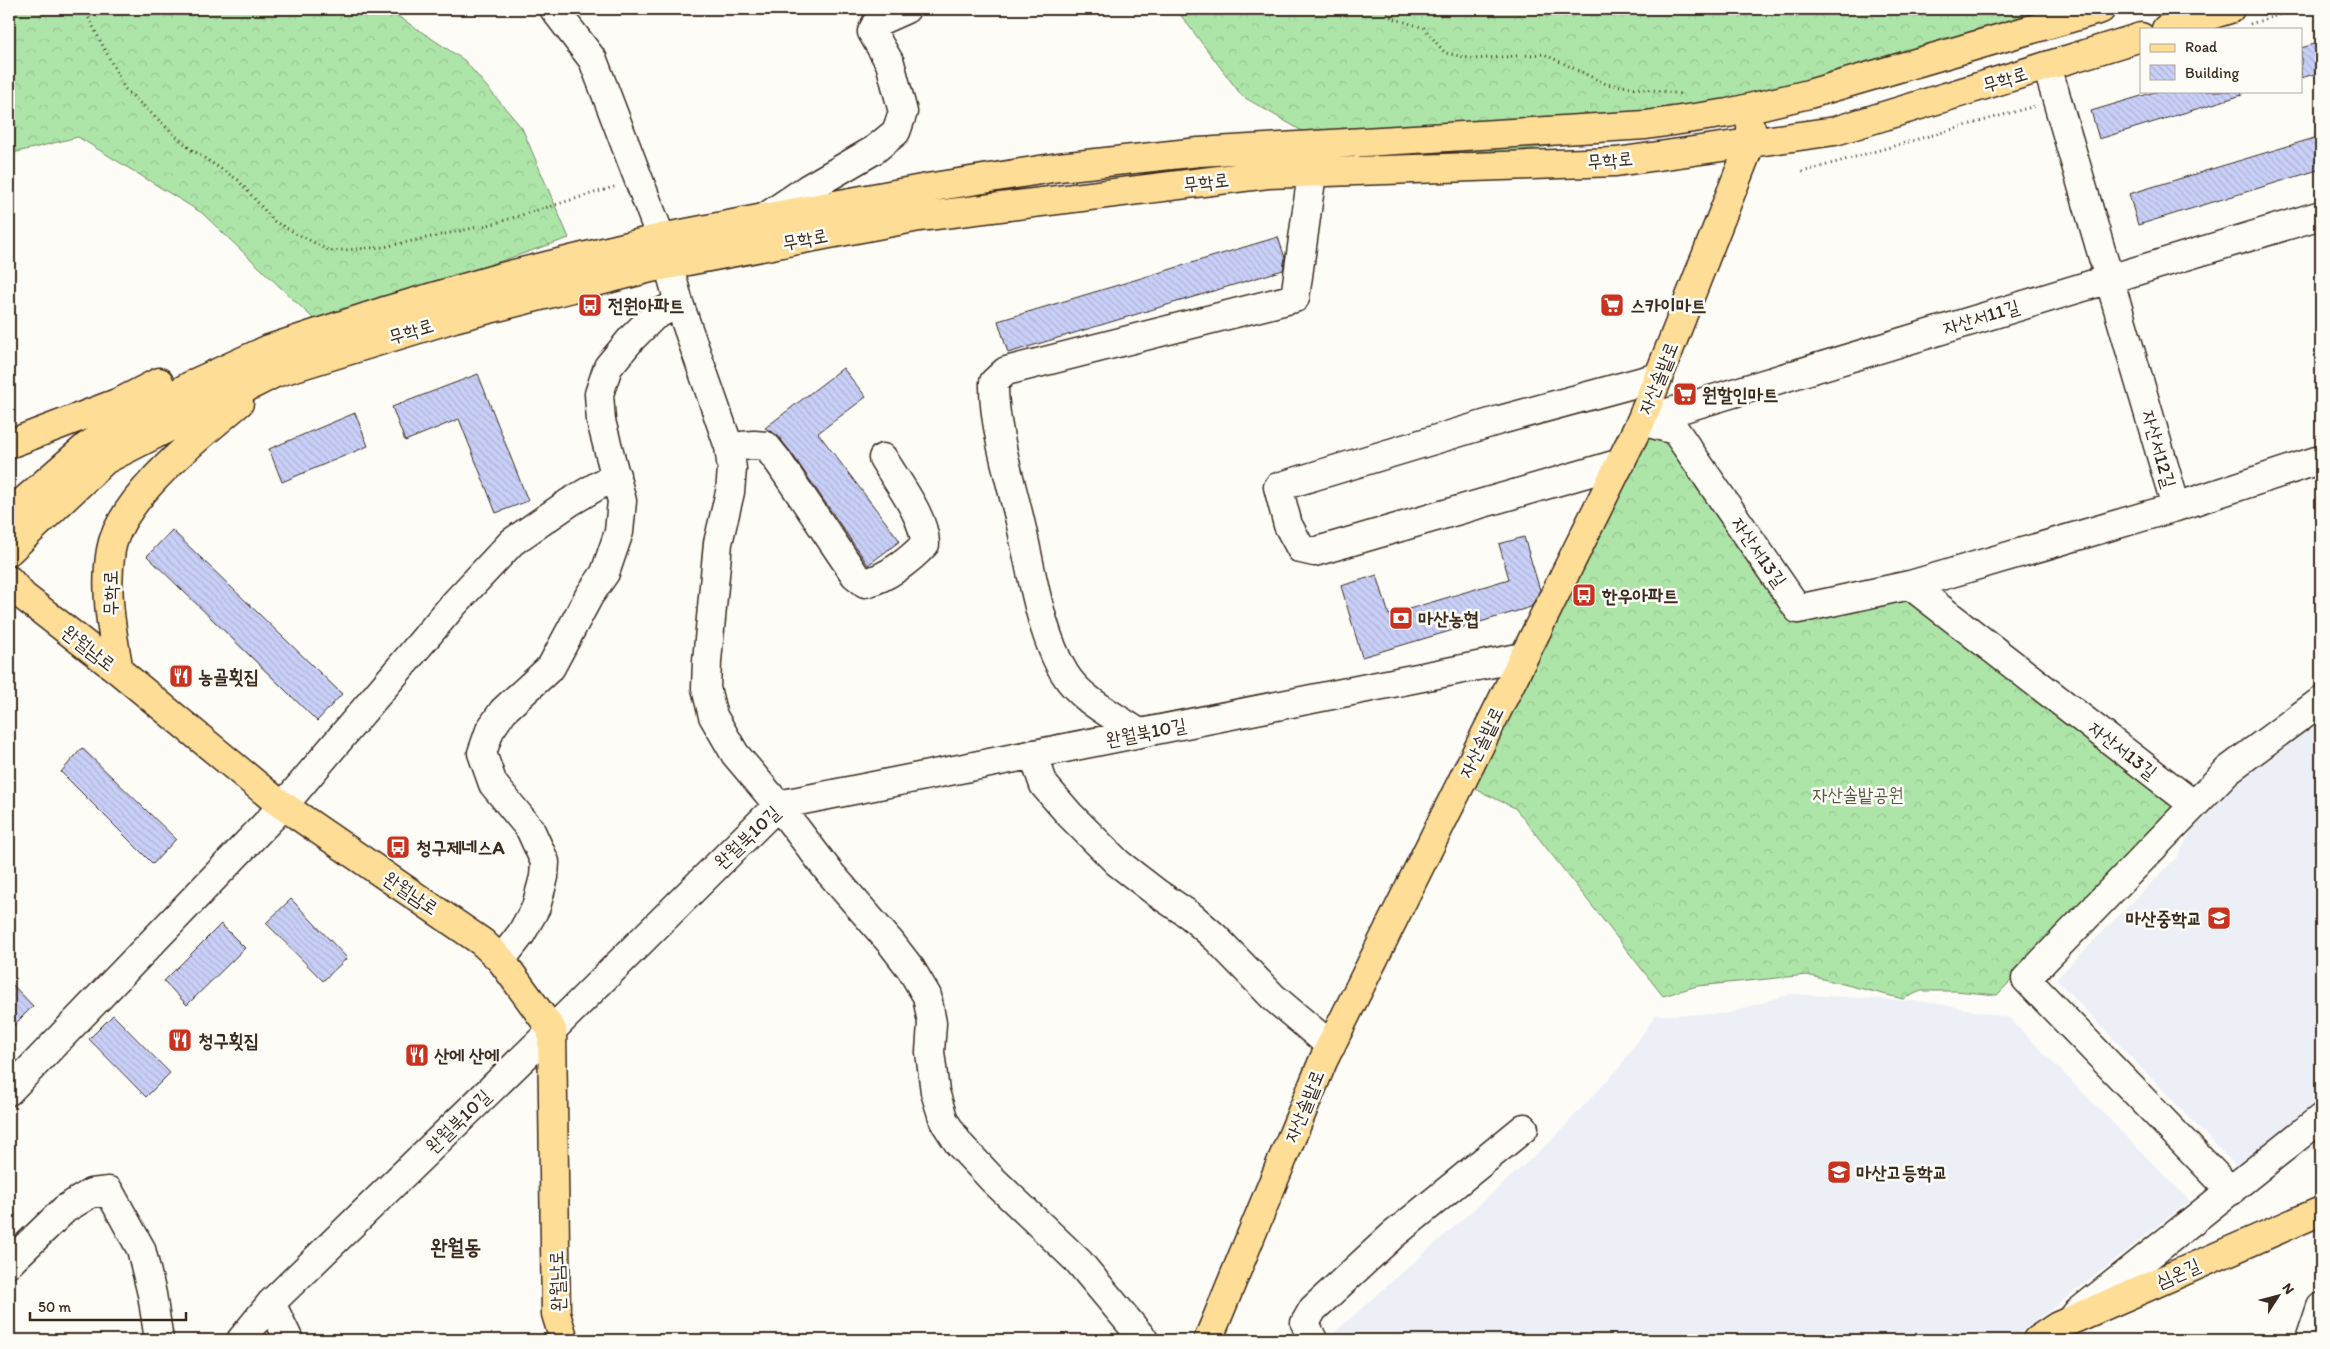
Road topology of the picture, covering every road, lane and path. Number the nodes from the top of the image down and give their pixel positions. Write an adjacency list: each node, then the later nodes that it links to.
1 (84, 9): 17 (path)
2 (554, 9): 17 (street)
3 (906, 9): 19 (street)
4 (1384, 9): 11 (path)
5 (2101, 9): 13 (main road, 무학로)
6 (2297, 9): 7 (path)
7 (2236, 17): 8 (main road)
8 (2172, 28)
9 (2140, 37): 10 (main road, 무학로)
10 (2047, 66): 12 (street, 자산서12길); 14 (main road, 무학로)
11 (1690, 95)
12 (2057, 100): 15 (path); 22 (street, 자산서12길)
13 (1750, 108): 14 (main road); 19 (main road, 무학로)
14 (1751, 142): 16 (main road, 무학로); 26 (main road, 자산솔밭로)
15 (1802, 172)
16 (1312, 173): 21 (main road, 무학로); 42 (street)
17 (638, 179): 20 (street)
18 (2321, 215): 22 (street, 자산서11길)
19 (764, 218): 20 (main road, 무학로)
20 (661, 238): 21 (street); 24 (main road, 무학로)
21 (667, 265): 23 (street); 25 (main road, 무학로)
22 (2108, 278): 27 (street, 자산서11길); 34 (street, 자산서12길)
23 (679, 303): 29 (street); 33 (street)
24 (249, 358): 28 (main road, 무학로); 35 (main road, 무학로)
25 (275, 372): 36 (main road, 무학로); 40 (main road, 무학로)
26 (1658, 377): 27 (main road, 자산솔밭로); 32 (street)
27 (1640, 421): 32 (main road, 자산솔밭로); 38 (street, 자산서13길)
28 (9, 444)
29 (729, 448): 30 (street); 44 (street)
30 (883, 458)
31 (2316, 461): 34 (street, 자산서12길)
32 (1621, 463): 39 (main road, 자산솔밭로)
33 (616, 475): 46 (street); 47 (street)
34 (2176, 507): 38 (street, 자산서13길)
35 (9, 514)
36 (9, 551)
37 (9, 580): 40 (main road, 완월남로)
38 (1910, 585): 45 (street, 자산서13길)
39 (1523, 657): 42 (street, 완월북10길); 49 (main road, 자산솔밭로)
40 (119, 671): 46 (main road, 완월남로)
41 (2321, 701): 45 (street)
42 (1139, 733): 43 (street, 완월북10길)
43 (1033, 754): 44 (street, 완월북10길); 49 (street)
44 (778, 804): 48 (street, 완월북10길); 63 (street)
45 (2194, 805): 53 (street)
46 (283, 806): 47 (main road, 완월남로); 50 (street)
47 (501, 960): 48 (main road, 완월남로)
48 (552, 1030): 56 (street, 완월북10길); 62 (main road, 완월남로)
49 (1331, 1046): 64 (main road, 자산솔밭로)
50 (9, 1090)
51 (2321, 1118): 53 (street)
52 (1524, 1128): 65 (street)
53 (2230, 1191): 58 (street)
54 (2321, 1211): 58 (main road, 심온길)
55 (9, 1263): 59 (street)
56 (271, 1303): 60 (street, 완월북10길); 61 (street)
57 (2321, 1307): 67 (street)
58 (2065, 1323): 66 (main road, 심온길)
59 (159, 1340)
60 (241, 1340)
61 (289, 1340)
62 (564, 1340)
63 (1144, 1340)
64 (1208, 1340)
65 (1313, 1340)
66 (2037, 1340)
67 (2310, 1340)

